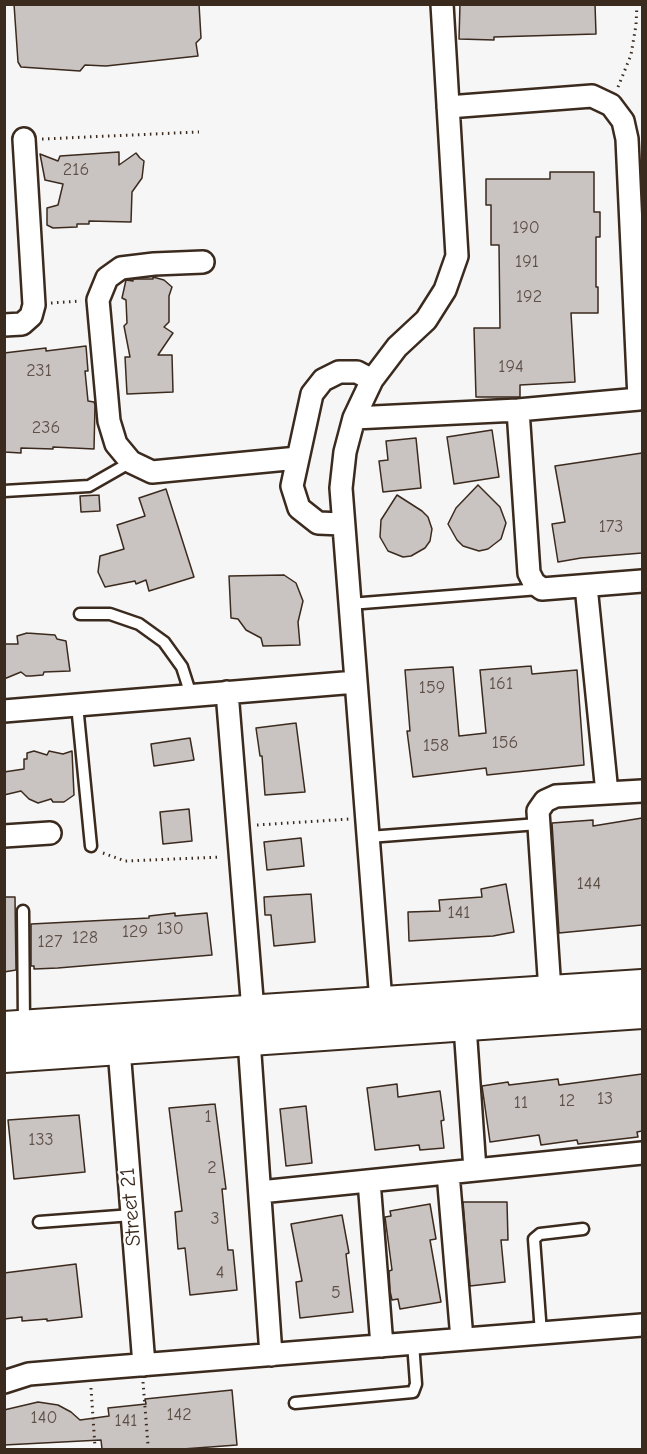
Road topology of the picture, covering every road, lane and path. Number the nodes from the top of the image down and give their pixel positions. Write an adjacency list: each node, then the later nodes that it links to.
1 (442, 4): 4 (street)
2 (637, 4): 3 (path)
3 (610, 105): 4 (street); 12 (street)
4 (448, 107): 11 (street)
5 (199, 132): 6 (path)
6 (24, 139): 9 (street)
7 (203, 262): 8 (street)
8 (99, 300): 9 (path); 15 (street)
9 (34, 304): 10 (street)
10 (4, 325)
11 (372, 380): 13 (street); 14 (street)
12 (518, 411): 13 (street); 20 (street)
13 (354, 418): 17 (street)
14 (298, 458): 15 (street); 17 (street)
15 (131, 462): 16 (lane)
16 (4, 491)
17 (342, 524): 21 (street)
18 (642, 581): 19 (street)
19 (586, 585): 20 (street); 29 (street)
20 (542, 589): 21 (lane)
21 (350, 604): 23 (street)
22 (80, 614): 25 (lane)
23 (356, 682): 24 (street); 32 (street)
24 (226, 692): 25 (street); 31 (street)
25 (191, 695): 26 (street)
26 (77, 705): 27 (street); 35 (lane)
27 (4, 711)
28 (642, 791): 29 (street)
29 (607, 793): 30 (street)
30 (538, 824): 32 (lane); 39 (street)
31 (238, 826): 32 (path); 36 (street)
32 (368, 828): 40 (street)
33 (50, 833): 34 (street)
34 (4, 836)
35 (91, 846): 36 (path)
36 (240, 856): 43 (street)
37 (23, 911): 44 (lane)
38 (642, 985): 39 (street)
39 (550, 991): 41 (street)
40 (381, 1002): 41 (street); 43 (street)
41 (464, 1011): 42 (street); 43 (street); 48 (street)
42 (642, 1013)
43 (247, 1026): 44 (street); 45 (street); 51 (street)
44 (14, 1027)
45 (119, 1049): 46 (street); 52 (street, Street 21)
46 (4, 1057)
47 (642, 1153): 48 (street)
48 (475, 1170): 49 (street)
49 (448, 1173): 50 (street); 58 (street)
50 (369, 1181): 51 (street); 60 (street)
51 (260, 1192): 61 (street)
52 (132, 1215): 53 (lane); 62 (street, Street 21)
53 (39, 1222)
54 (583, 1229): 56 (lane)
55 (632, 1326): 56 (street); 57 (street)
56 (541, 1333): 58 (street)
57 (642, 1335)
58 (462, 1339): 59 (street)
59 (413, 1343): 60 (street); 65 (lane)
60 (382, 1346): 61 (street)
61 (271, 1354): 62 (street)
62 (143, 1365): 63 (street); 66 (path)
63 (89, 1369): 64 (street); 67 (path)
64 (4, 1382)
65 (296, 1403)
66 (148, 1445)
67 (95, 1447)

